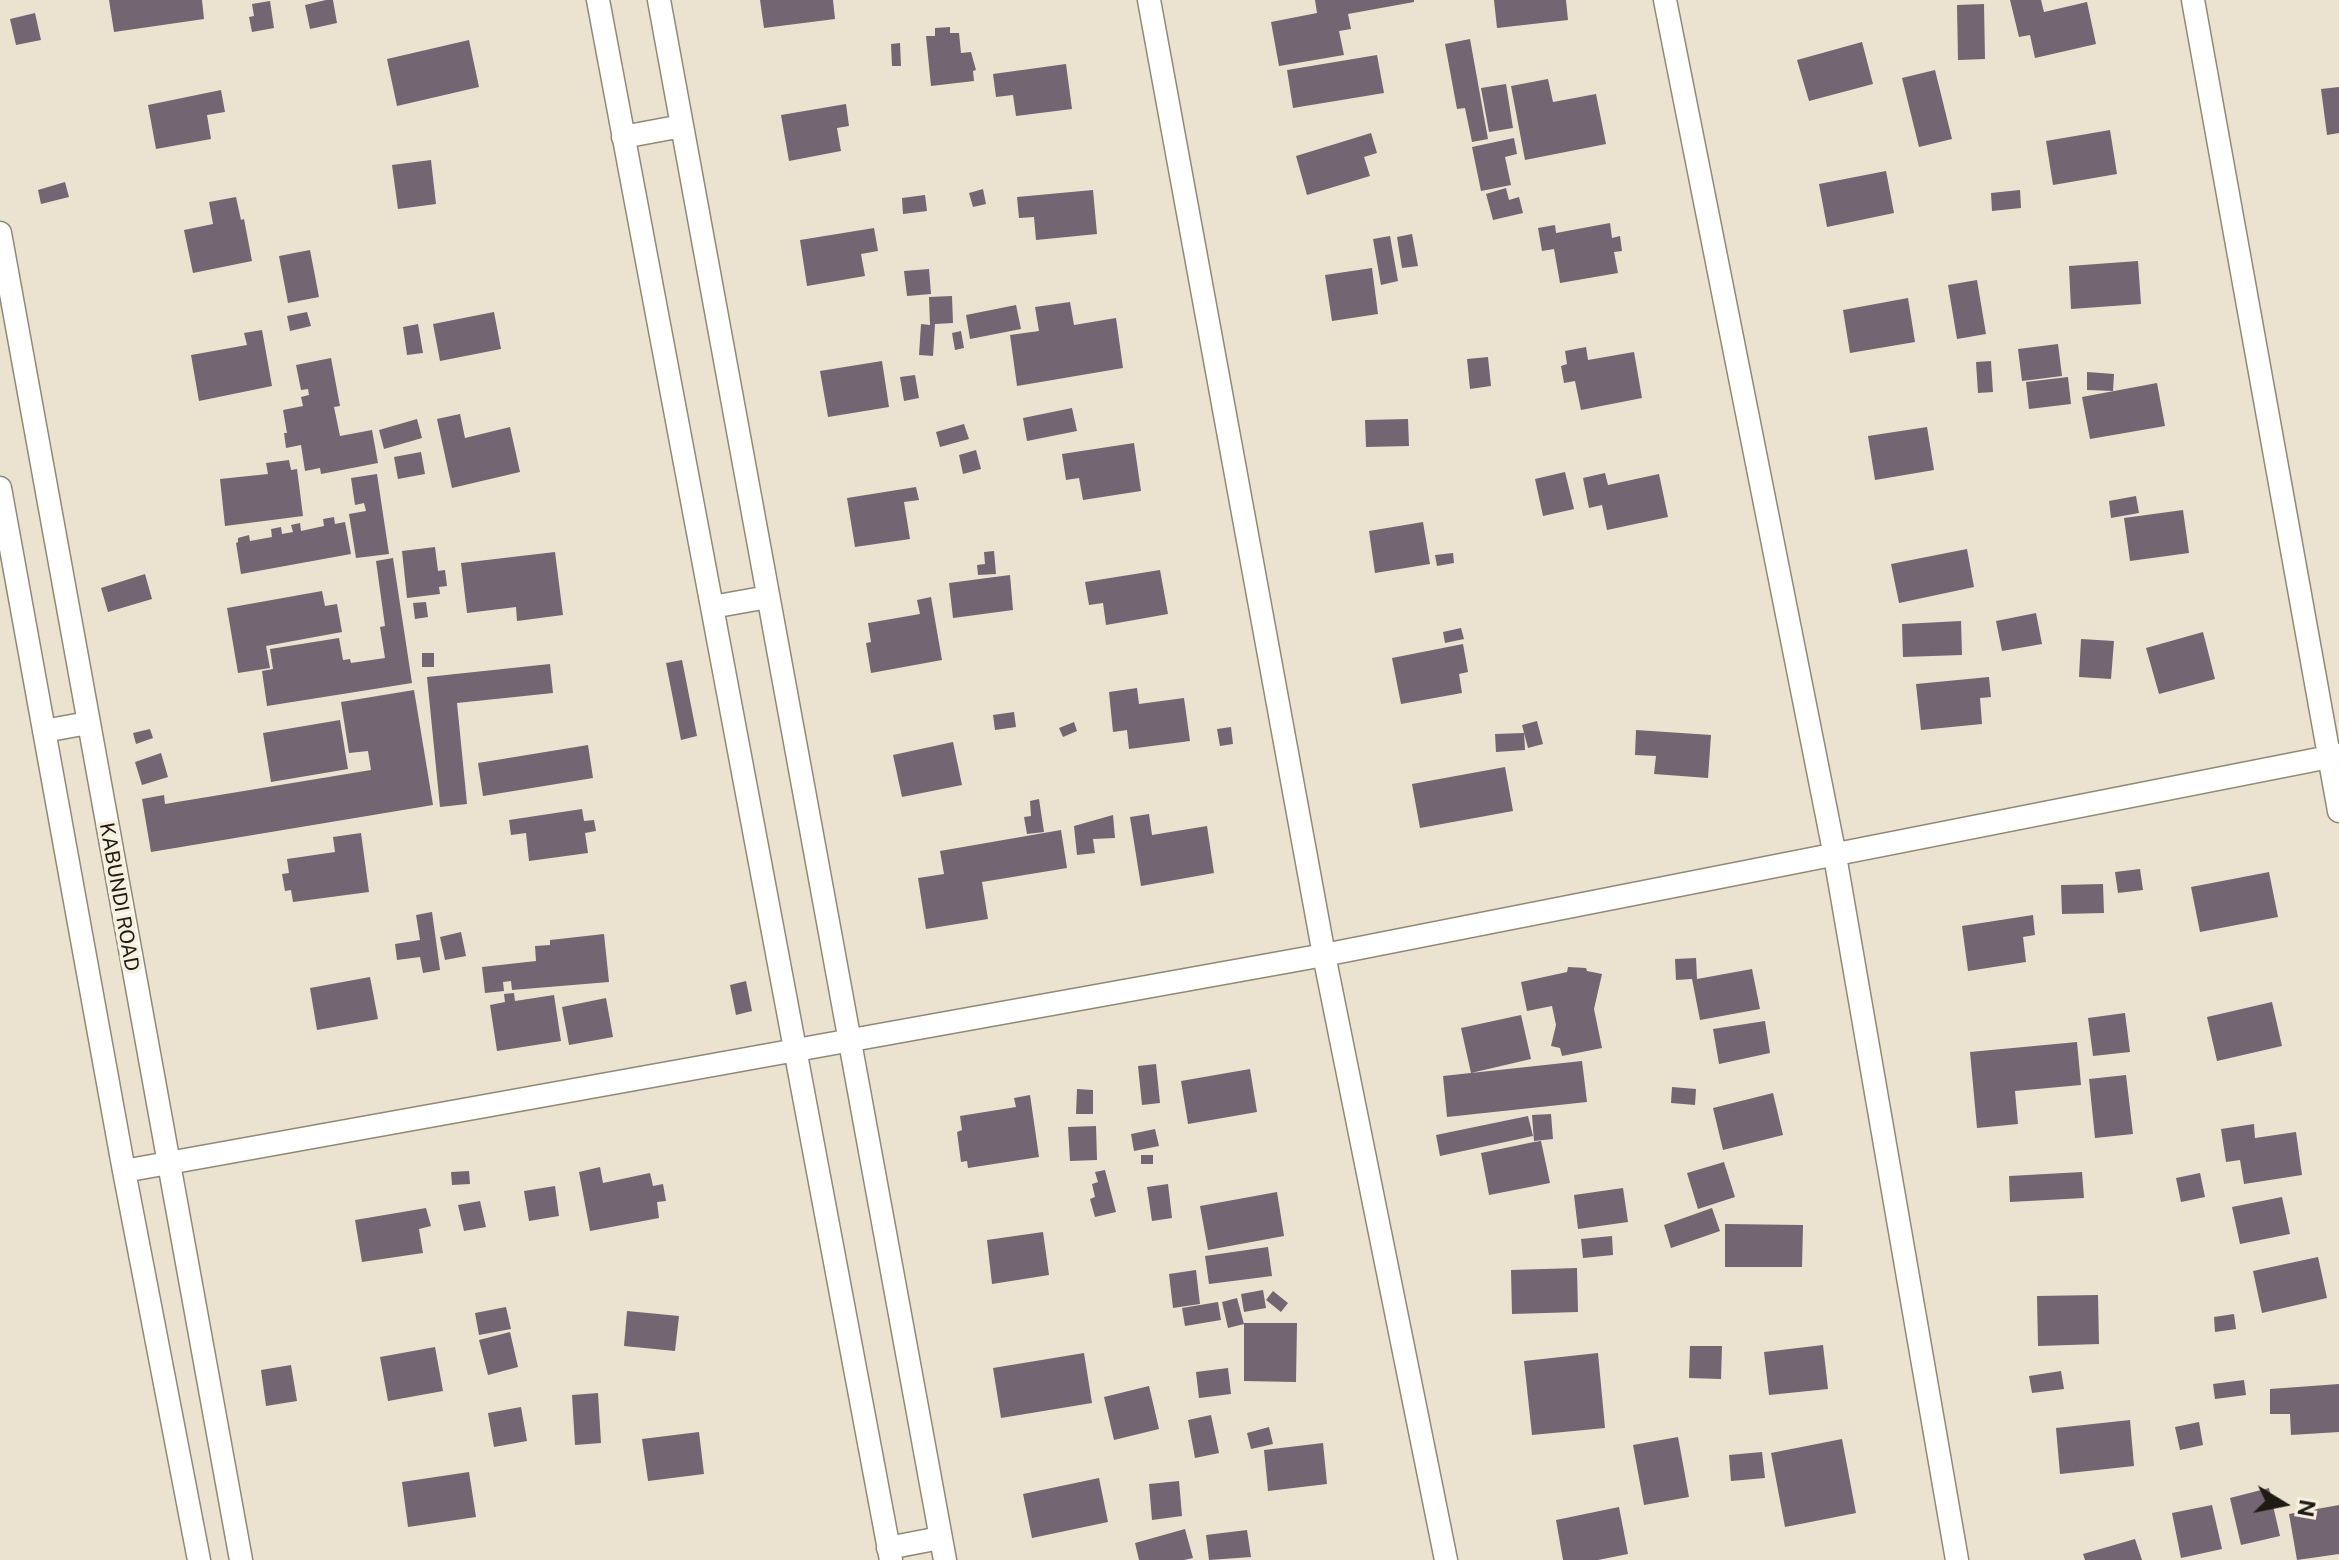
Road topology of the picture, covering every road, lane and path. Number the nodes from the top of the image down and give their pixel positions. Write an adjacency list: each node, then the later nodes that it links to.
1 (598, 0): 7 (street)
2 (659, 0): 6 (street)
3 (1149, 0): 17 (street)
4 (1665, 0): 16 (street)
5 (2193, 0): 14 (street)
6 (682, 126): 7 (street); 10 (street)
7 (623, 137): 11 (street)
8 (0, 233): 12 (street, KABUNDI ROAD)
9 (0, 488): 13 (street)
10 (768, 597): 11 (street); 18 (street)
11 (712, 607): 19 (street)
12 (88, 723): 13 (street); 20 (street, KABUNDI ROAD)
13 (44, 731): 21 (street)
14 (2334, 756): 15 (street); 16 (street)
15 (2339, 811)
16 (1835, 856): 17 (street); 27 (street)
17 (1324, 955): 18 (street); 26 (street)
18 (850, 1040): 19 (street); 22 (street)
19 (795, 1050): 20 (street); 23 (street)
20 (167, 1163): 21 (street); 25 (street, KABUNDI ROAD)
21 (124, 1171): 24 (street)
22 (942, 1549): 23 (street)
23 (890, 1554)
24 (199, 1560)
25 (241, 1560)
26 (1446, 1560)
27 (1957, 1560)

